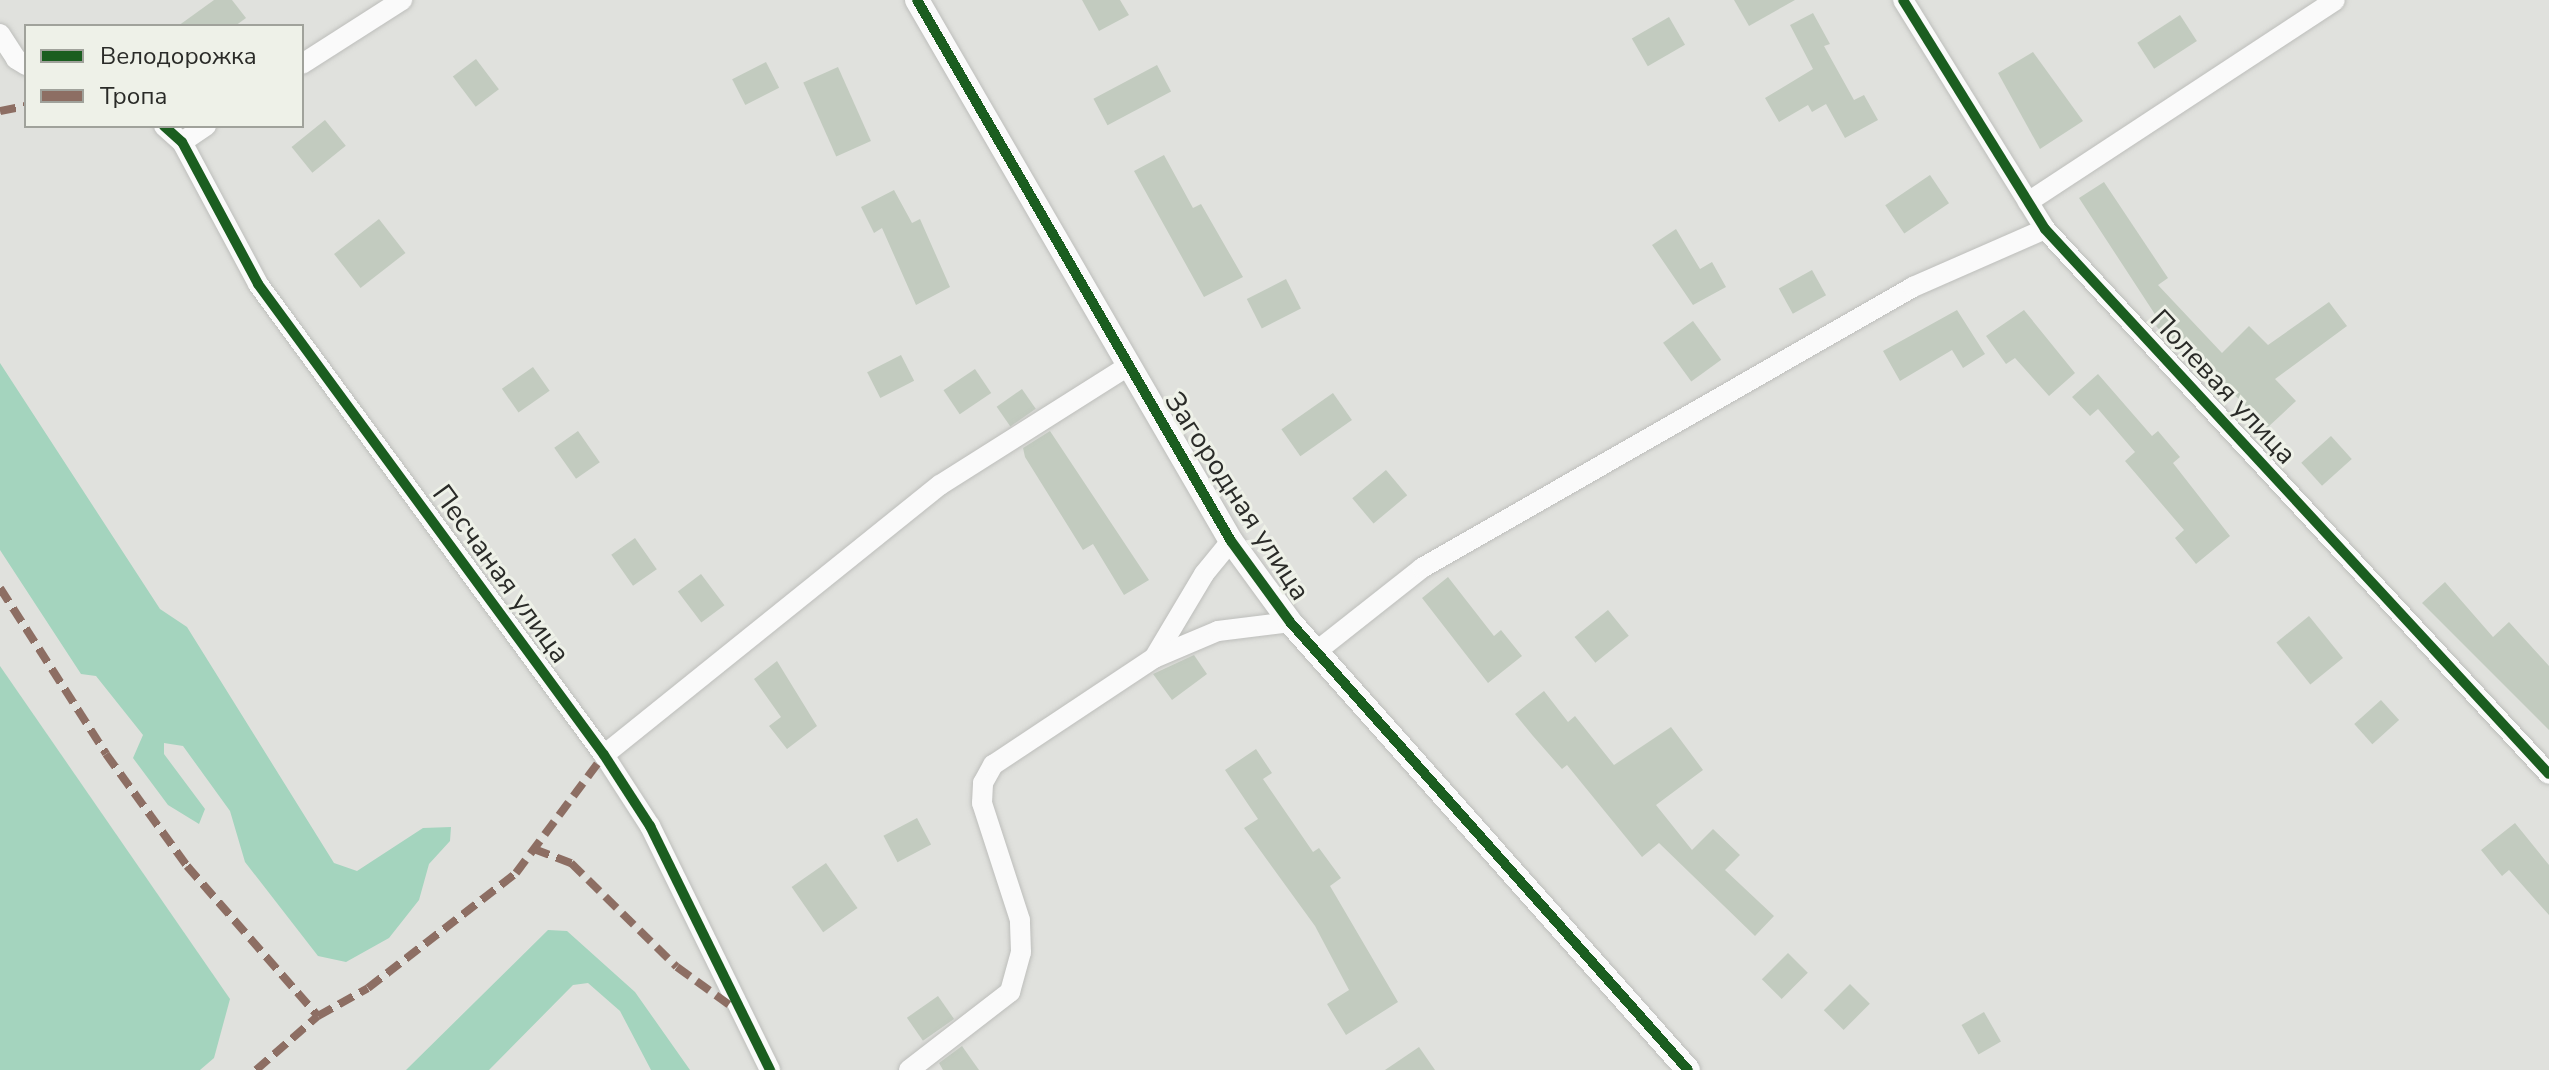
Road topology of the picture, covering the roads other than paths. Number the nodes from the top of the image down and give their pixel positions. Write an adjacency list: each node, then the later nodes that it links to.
1 (402, 0): 6 (street)
2 (917, 0): 13 (street, Загородная улица)
3 (1903, 0): 11 (street, Полевая улица)
4 (2335, 0): 11 (street)
5 (0, 34): 7 (street)
6 (304, 63)
7 (24, 64)
8 (166, 128): 10 (street, Песчаная улица)
9 (203, 128): 10 (street)
10 (182, 142): 18 (street, Песчаная улица)
11 (2028, 202): 12 (street, Полевая улица)
12 (2045, 229): 16 (street); 19 (street, Полевая улица)
13 (1127, 367): 14 (street, Загородная улица); 18 (street)
14 (1231, 541): 15 (street, Загородная улица); 17 (street)
15 (1290, 622): 16 (street, Загородная улица); 17 (street)
16 (1317, 651): 22 (street, Загородная улица)
17 (1154, 658): 21 (street)
18 (604, 755): 20 (street, Песчаная улица)
19 (2549, 774)
20 (770, 1070)
21 (909, 1070)
22 (1688, 1070)

